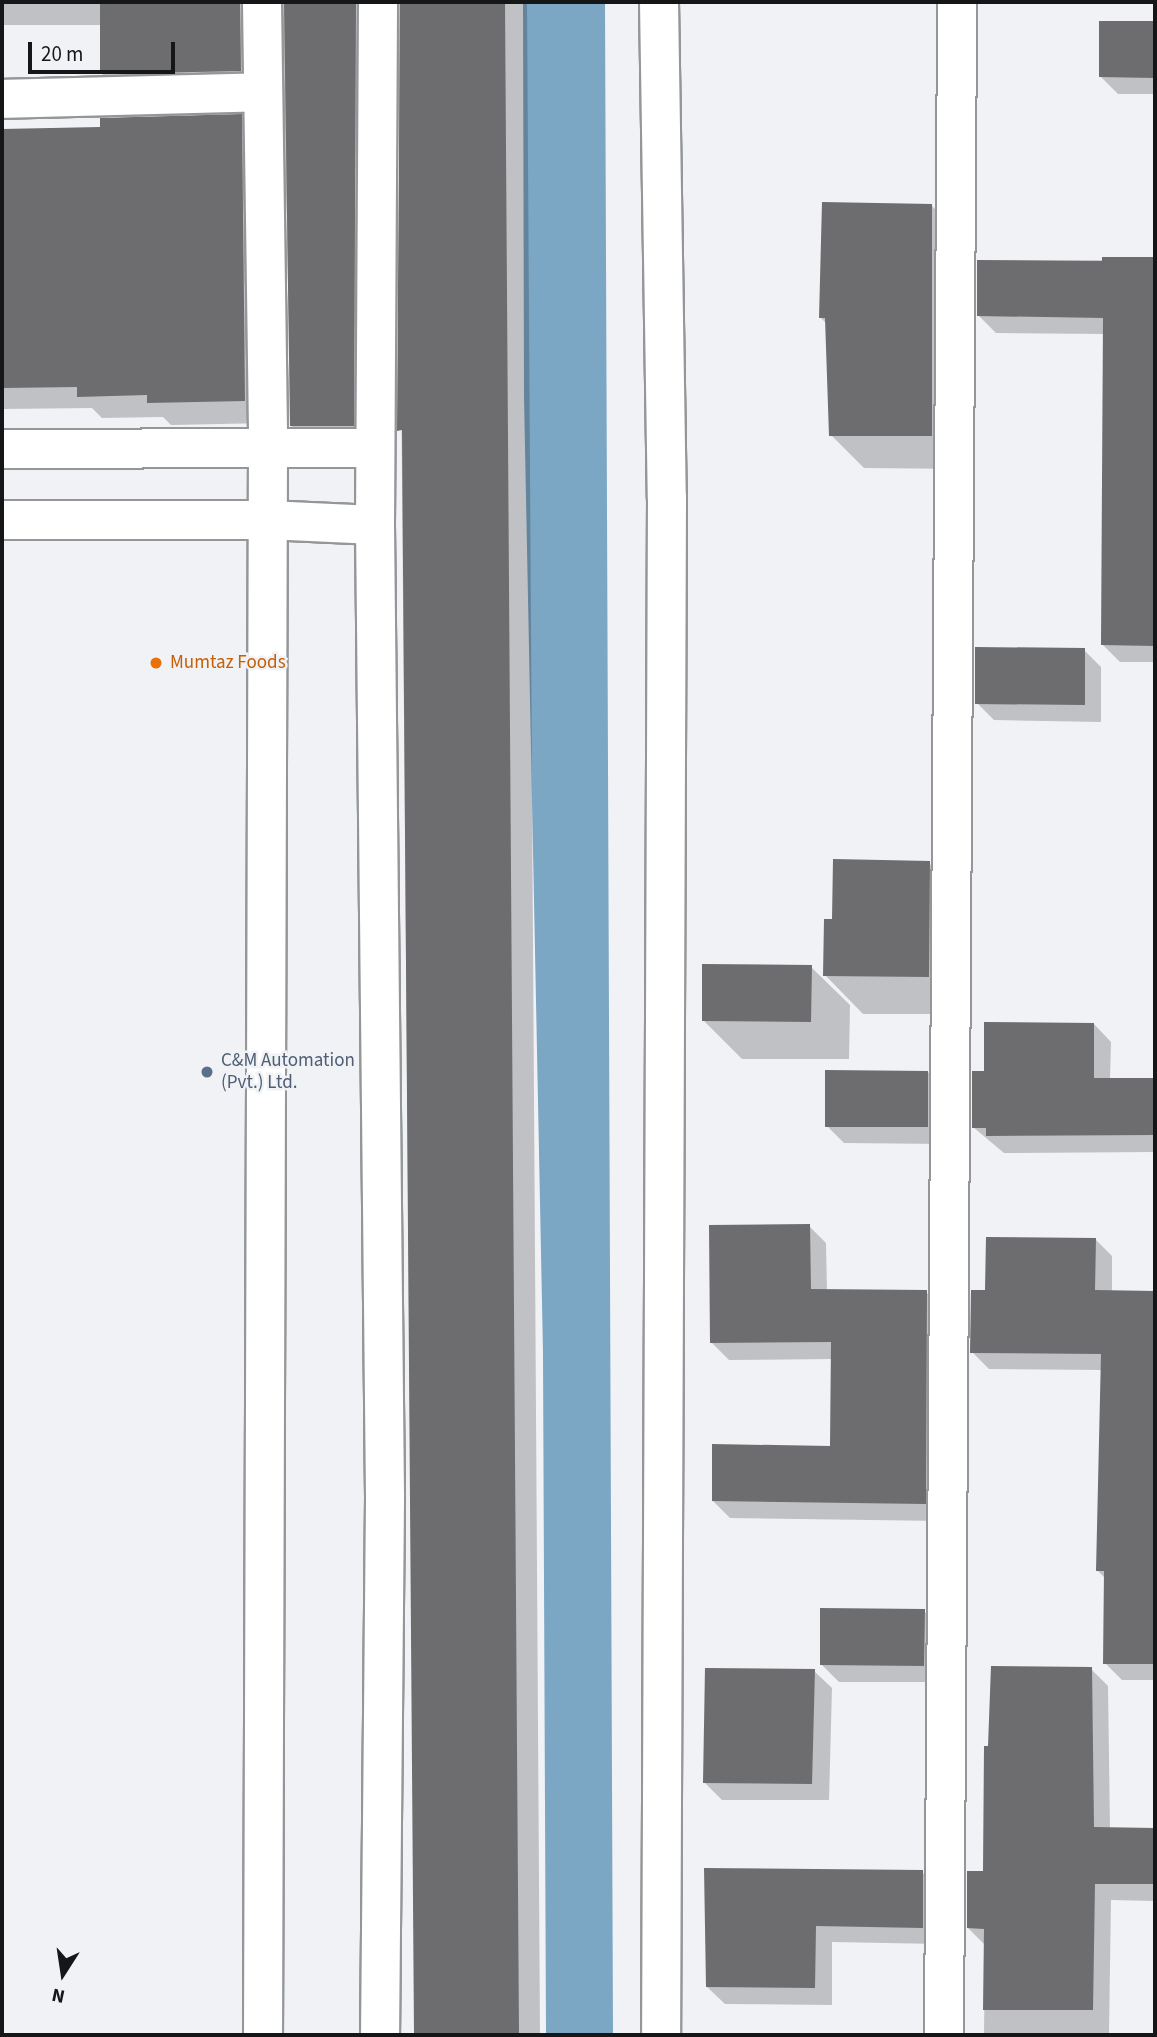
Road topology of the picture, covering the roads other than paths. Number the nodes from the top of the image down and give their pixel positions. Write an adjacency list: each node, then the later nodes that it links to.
1 (262, 2): 5 (street)
2 (378, 2): 8 (street)
3 (659, 2): 15 (street)
4 (957, 2): 16 (street)
5 (262, 92): 6 (street); 7 (street)
6 (2, 99)
7 (268, 448): 8 (street); 9 (street); 11 (street)
8 (375, 448): 12 (street)
9 (2, 449)
10 (2, 520): 11 (street)
11 (267, 520): 12 (street); 13 (street)
12 (375, 525): 14 (street)
13 (263, 2035)
14 (380, 2035)
15 (662, 2035)
16 (944, 2035)

